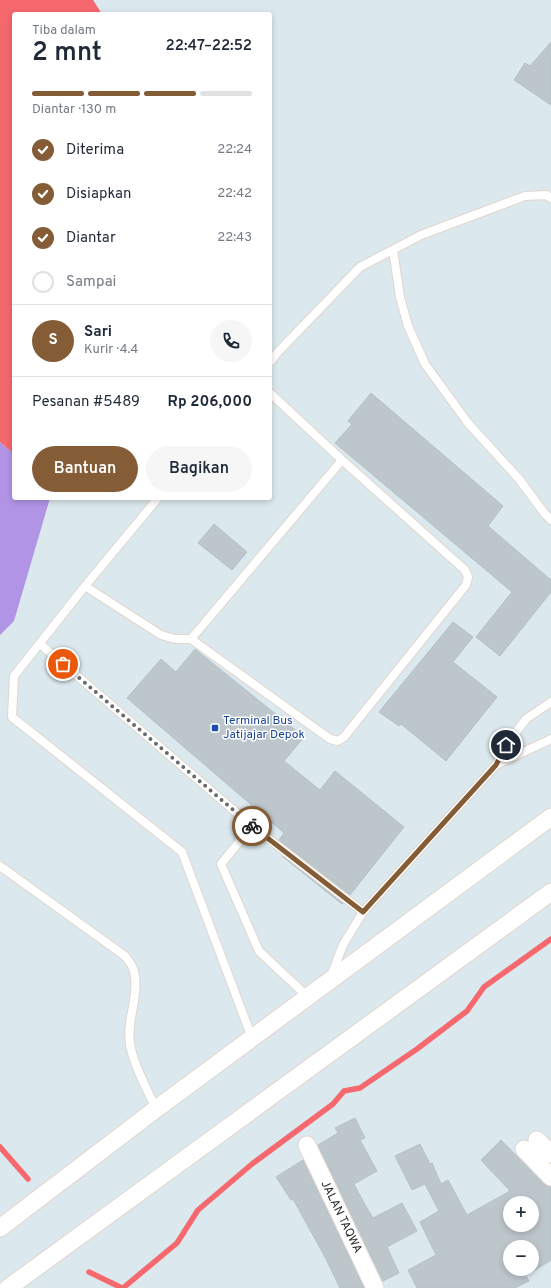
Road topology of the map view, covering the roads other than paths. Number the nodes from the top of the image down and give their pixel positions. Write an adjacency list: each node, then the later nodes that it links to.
1 (551, 198): 2 (lane)
2 (393, 250): 3 (lane); 7 (lane)
3 (272, 360)
4 (272, 395): 5 (lane)
5 (342, 460): 9 (lane); 9 (lane)
6 (156, 500): 8 (lane)
7 (551, 520)
8 (85, 586): 9 (lane); 10 (lane)
9 (191, 639)
10 (40, 644): 15 (lane); 21 (lane)
11 (551, 702): 13 (lane)
12 (551, 739): 13 (lane)
13 (496, 765): 18 (lane)
14 (551, 817): 19 (street)
15 (252, 826): 18 (lane); 20 (lane)
16 (0, 866): 22 (lane)
17 (551, 892): 27 (street)
18 (363, 912): 19 (lane)
19 (329, 981): 20 (street)
20 (308, 997): 21 (street)
21 (252, 1038): 22 (street)
22 (156, 1109): 26 (street)
23 (307, 1145): 28 (street, JALAN TAQWA)
24 (551, 1154): 25 (street)
25 (551, 1177)
26 (0, 1228)
27 (8, 1288)
28 (375, 1288)

